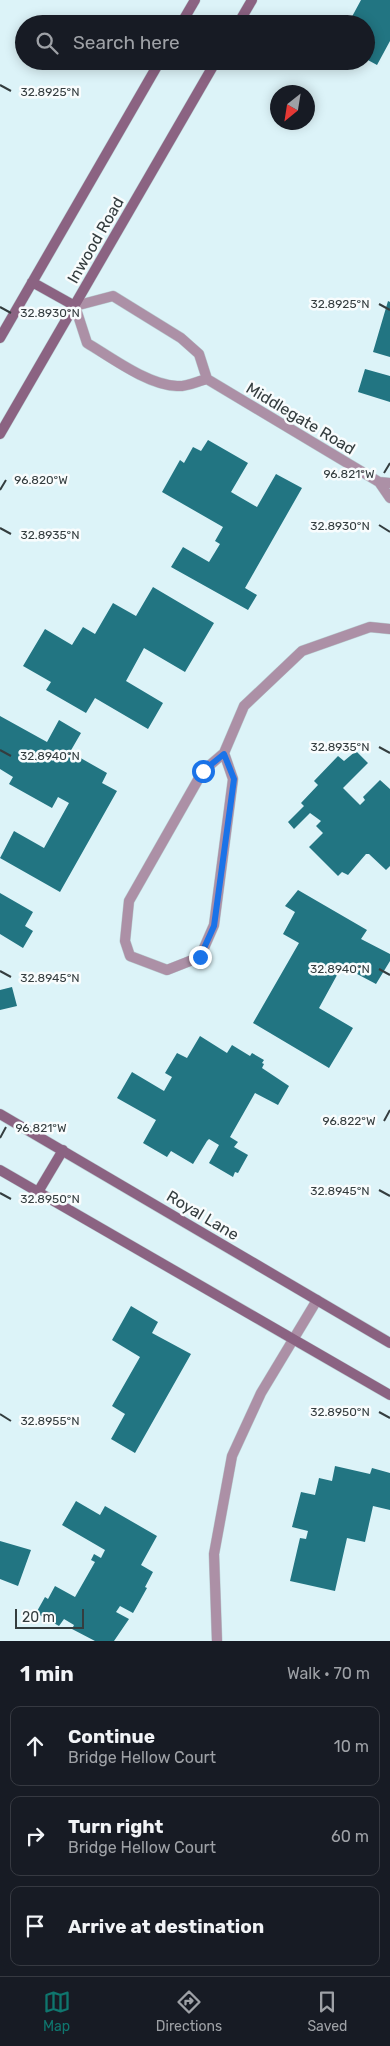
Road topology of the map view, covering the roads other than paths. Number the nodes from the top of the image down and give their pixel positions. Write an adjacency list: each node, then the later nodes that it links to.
1 (195, 0): 3 (main road)
2 (252, 0): 4 (main road)
3 (186, 15)
4 (243, 15)
5 (155, 70): 7 (main road, Inwood Road)
6 (211, 70): 8 (main road, Inwood Road)
7 (32, 282): 8 (main road); 9 (main road, Inwood Road)
8 (74, 306): 10 (street); 10 (street); 11 (main road, Inwood Road)
9 (0, 338)
10 (207, 379): 12 (street, Middlegate Road)
11 (0, 434)
12 (385, 483): 13 (street, Middlegate Road)
13 (390, 498)
14 (390, 629): 15 (street)
15 (224, 754): 15 (street)
16 (0, 1114): 17 (main road, Royal Lane)
17 (63, 1150): 19 (main road); 20 (main road, Royal Lane)
18 (0, 1170): 19 (main road)
19 (38, 1192): 21 (main road)
20 (316, 1300): 21 (street); 22 (main road, Royal Lane)
21 (293, 1338): 23 (main road); 24 (street)
22 (390, 1343)
23 (390, 1395)
24 (217, 1641)

